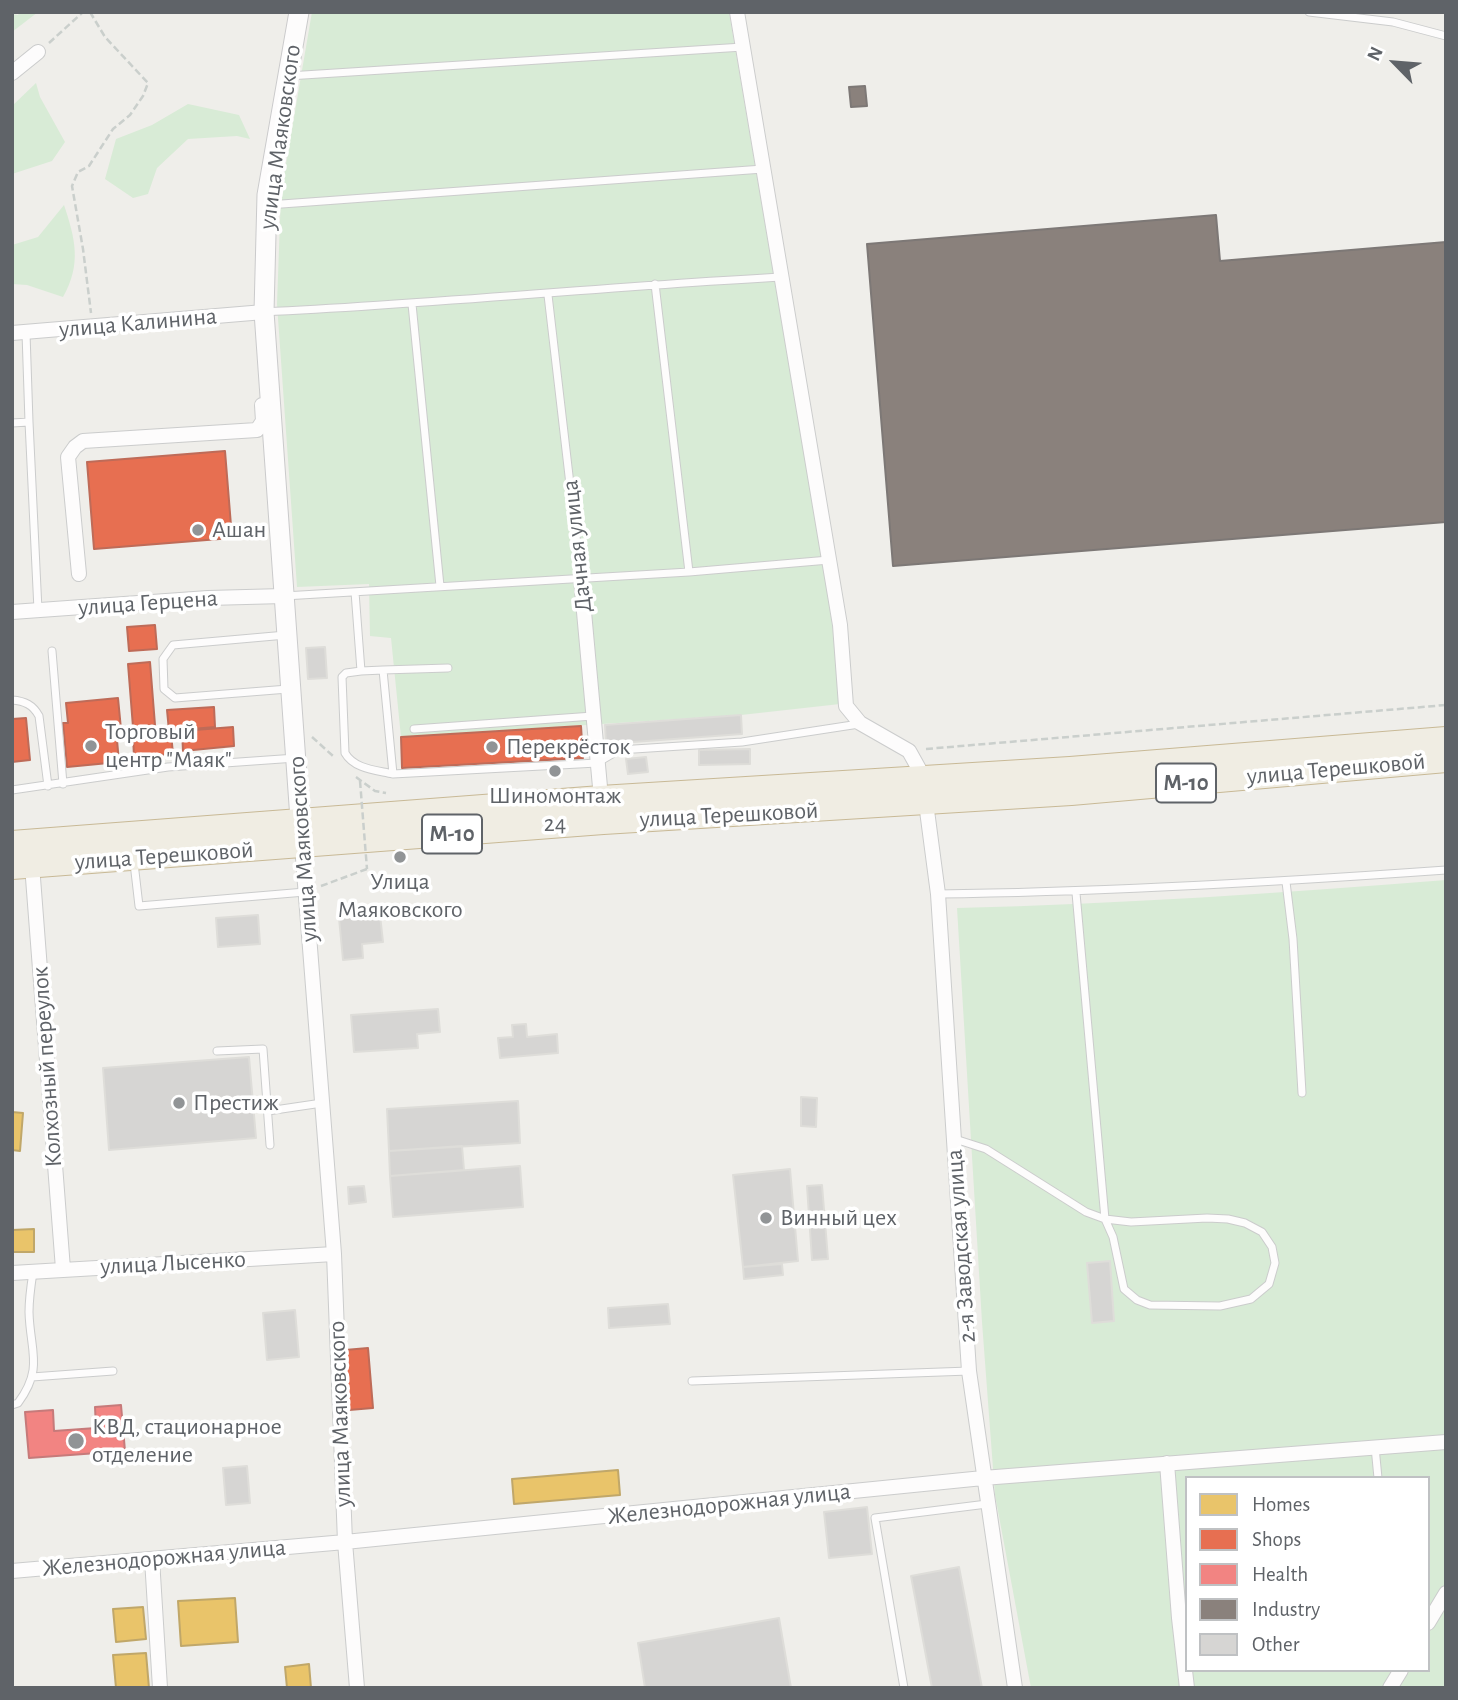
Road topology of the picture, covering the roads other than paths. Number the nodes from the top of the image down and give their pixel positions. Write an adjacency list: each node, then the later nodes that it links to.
1 (299, 12): 8 (street, улица Маяковского)
2 (737, 12): 5 (street)
3 (1309, 12): 4 (lane)
4 (1446, 36)
5 (743, 47): 8 (lane); 9 (street)
6 (38, 52): 7 (street)
7 (12, 73)
8 (287, 76): 10 (street, улица Маяковского)
9 (763, 169): 10 (lane); 11 (street)
10 (266, 205): 15 (street, улица Маяковского)
11 (783, 277): 12 (lane); 20 (street)
12 (655, 284): 13 (lane); 21 (lane)
13 (548, 295): 14 (lane); 23 (lane, Дачная улица)
14 (412, 304): 15 (lane); 24 (lane)
15 (264, 312): 16 (street, улица Калинина); 17 (street, улица Маяковского)
16 (19, 333): 18 (lane)
17 (265, 338): 22 (street); 26 (street, улица Маяковского)
18 (29, 422): 19 (lane); 27 (lane)
19 (12, 423)
20 (829, 560): 21 (lane); 37 (street)
21 (690, 572): 23 (lane)
22 (79, 574)
23 (581, 579): 24 (lane); 36 (street, Дачная улица)
24 (440, 586): 25 (lane)
25 (355, 592): 26 (lane); 33 (lane)
26 (284, 596): 27 (street, улица Герцена); 29 (street, улица Маяковского)
27 (38, 611): 28 (street, улица Герцена)
28 (12, 612)
29 (287, 635): 34 (street, улица Маяковского); 34 (lane)
30 (52, 651): 45 (lane)
31 (447, 668): 32 (lane)
32 (383, 670): 33 (lane); 43 (lane)
33 (361, 671): 43 (lane)
34 (291, 689): 40 (street, улица Маяковского)
35 (12, 700): 46 (lane)
36 (593, 716): 38 (lane); 42 (street, Дачная улица)
37 (860, 723): 42 (lane); 44 (street, 2-я Заводская улица)
38 (414, 729)
39 (1446, 739): 44 (highway, улица Терешковой / М-10)
40 (296, 758): 45 (lane); 50 (street, улица Маяковского)
41 (1446, 760): 49 (highway, улица Терешковой / М-10)
42 (597, 763): 43 (lane); 48 (street, Дачная улица)
43 (393, 774)
44 (921, 778): 48 (highway, улица Терешковой / М-10); 49 (street, 2-я Заводская улица)
45 (63, 784): 46 (lane)
46 (47, 786): 47 (lane)
47 (12, 790)
48 (601, 798): 50 (highway, улица Терешковой / М-10)
49 (926, 803): 52 (highway, улица Терешковой / М-10); 59 (street, 2-я Заводская улица)
50 (301, 821): 51 (highway, улица Терешковой / М-10); 52 (street, улица Маяковского)
51 (12, 844)
52 (302, 846): 53 (highway, улица Терешковой / М-10); 57 (street, улица Маяковского)
53 (133, 859): 54 (highway, улица Терешковой / М-10); 57 (lane)
54 (22, 866): 68 (street, Колхозный переулок)
55 (1446, 870): 56 (lane)
56 (1286, 882): 58 (lane); 61 (lane)
57 (305, 892): 62 (street, улица Маяковского)
58 (1076, 893): 59 (lane); 66 (lane)
59 (938, 894): 64 (street, 2-я Заводская улица)
60 (217, 1051): 63 (lane)
61 (1302, 1093)
62 (322, 1103): 63 (lane); 67 (street, улица Маяковского)
63 (268, 1111): 65 (lane)
64 (954, 1139): 66 (lane); 72 (street, 2-я Заводская улица)
65 (270, 1145)
66 (1105, 1219): 66 (lane)
67 (334, 1254): 68 (street, улица Лысенко); 82 (street, улица Маяковского)
68 (63, 1269): 69 (street, улица Лысенко)
69 (33, 1271): 70 (street, улица Лысенко); 73 (lane)
70 (12, 1273)
71 (113, 1371): 73 (lane)
72 (969, 1371): 74 (lane); 80 (street, 2-я Заводская улица)
73 (32, 1377): 75 (lane)
74 (692, 1381)
75 (12, 1405)
76 (1446, 1442): 77 (street, Железнодорожная улица)
77 (1375, 1447): 78 (street, Железнодорожная улица); 79 (lane)
78 (1167, 1463): 80 (street, Железнодорожная улица); 87 (street)
79 (1378, 1476)
80 (983, 1478): 81 (street, 2-я Заводская улица); 82 (street, Железнодорожная улица)
81 (987, 1504): 91 (lane); 92 (street, 2-я Заводская улица)
82 (345, 1542): 83 (street, Железнодорожная улица); 90 (street, улица Маяковского)
83 (152, 1559): 84 (street, Железнодорожная улица); 89 (street)
84 (12, 1571)
85 (1446, 1593): 86 (street)
86 (1430, 1620)
87 (1185, 1670)
88 (1400, 1672): 93 (street)
89 (160, 1688)
90 (357, 1688)
91 (904, 1688)
92 (1015, 1688)
93 (1390, 1688)

